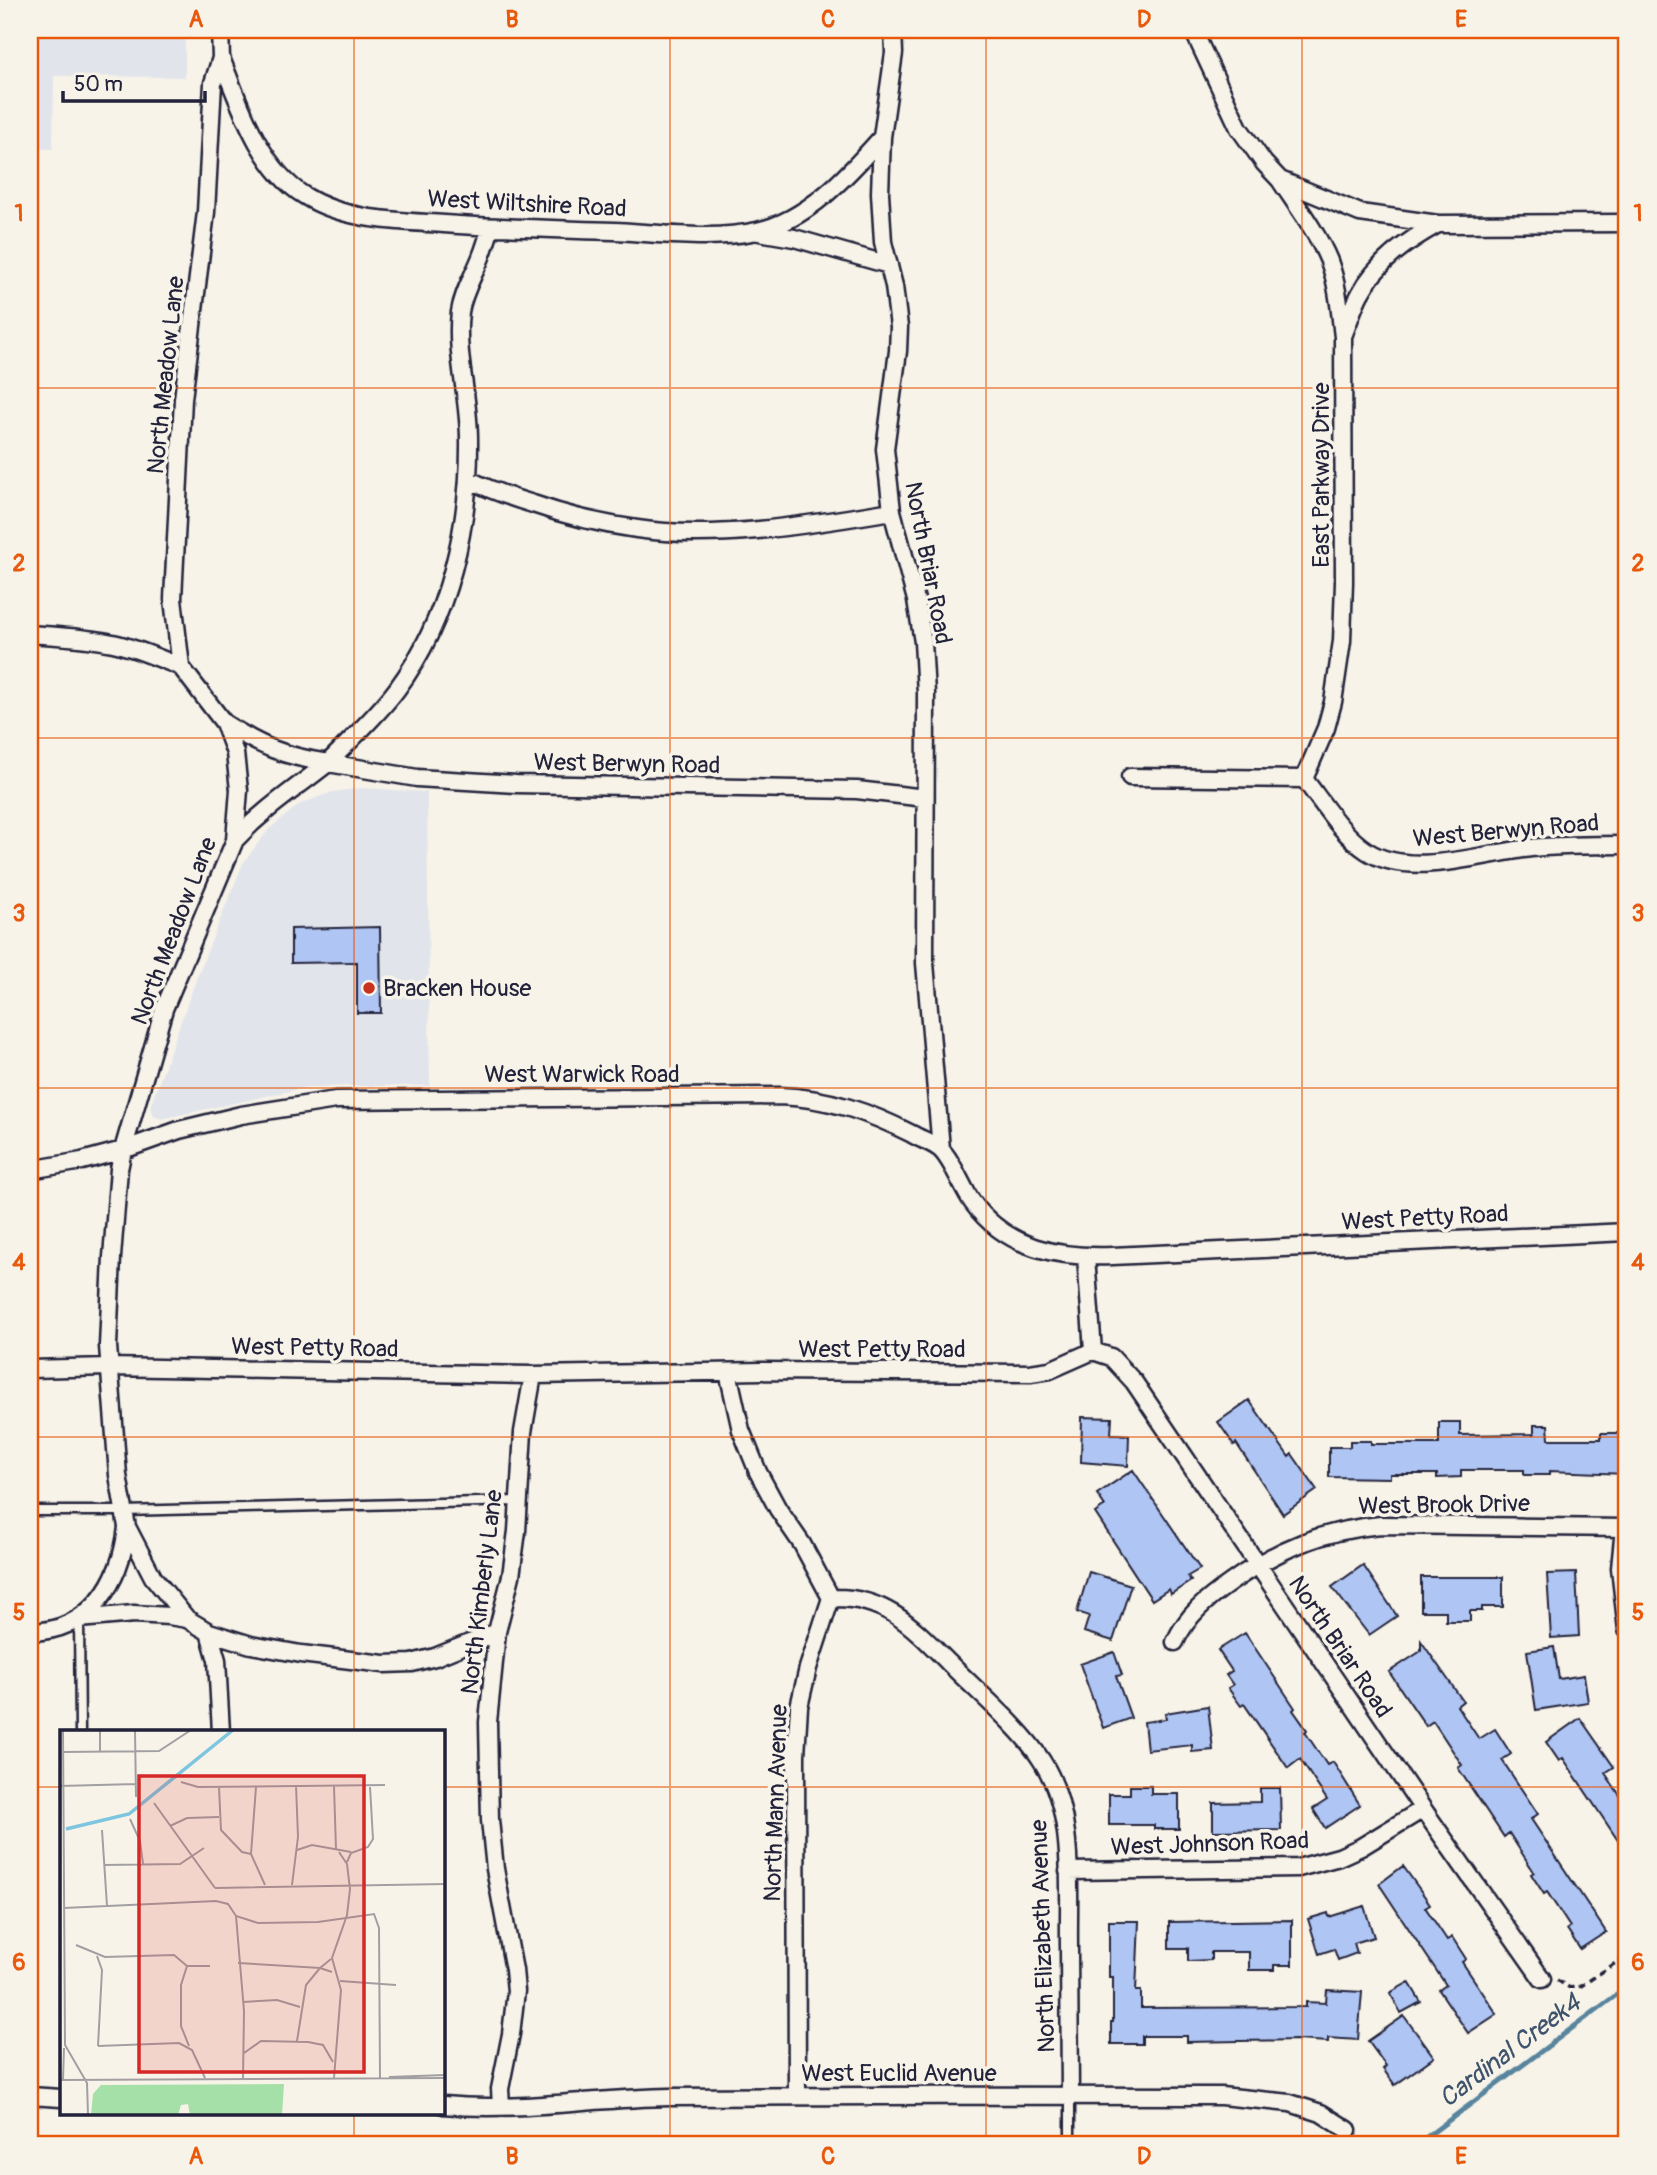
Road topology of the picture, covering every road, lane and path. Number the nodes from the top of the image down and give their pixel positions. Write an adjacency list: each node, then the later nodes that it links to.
1 (220, 30): 4 (street, North Meadow Lane)
2 (893, 30): 5 (street, North Briar Road)
3 (1193, 30): 6 (street, East Parkway Drive)
4 (221, 58): 9 (street, West Wiltshire Road); 16 (street, North Meadow Lane)
5 (882, 137): 10 (street, West Wiltshire Road); 11 (street, North Briar Road)
6 (1280, 180): 7 (street); 12 (street, East Parkway Drive)
7 (1438, 223): 8 (street); 12 (street)
8 (1627, 223)
9 (491, 227): 10 (street, West Wiltshire Road); 13 (street)
10 (758, 231): 11 (street)
11 (889, 265): 14 (street, North Briar Road)
12 (1343, 337): 20 (street, East Parkway Drive)
13 (468, 479): 14 (street); 18 (street)
14 (892, 511): 21 (street, North Briar Road)
15 (30, 634): 16 (street)
16 (181, 667): 17 (street, North Meadow Lane)
17 (224, 723): 18 (street, West Berwyn Road); 22 (street, North Meadow Lane)
18 (328, 763): 21 (street, West Berwyn Road); 22 (street)
19 (1130, 777): 20 (street)
20 (1304, 779): 23 (street, West Berwyn Road)
21 (925, 798): 24 (street, North Briar Road)
22 (235, 841): 25 (street, North Meadow Lane)
23 (1627, 845)
24 (941, 1149): 25 (street, West Warwick Road); 28 (street)
25 (123, 1150): 26 (street, West Warwick Road); 30 (street, North Meadow Lane)
26 (30, 1170)
27 (1627, 1231): 28 (street, West Petty Road)
28 (1086, 1257): 29 (street)
29 (1093, 1351): 32 (street, West Petty Road); 38 (street, North Briar Road)
30 (109, 1367): 31 (street, West Petty Road); 33 (street, West Petty Road); 36 (street, North Meadow Lane)
31 (30, 1369)
32 (727, 1372): 33 (street, West Petty Road); 39 (street)
33 (533, 1375): 34 (street, North Kimberly Lane)
34 (518, 1501): 36 (lane); 45 (street, North Kimberly Lane)
35 (30, 1511): 36 (lane)
36 (126, 1519): 40 (street); 41 (street)
37 (1625, 1528): 38 (street, West Brook Drive); 42 (street)
38 (1257, 1564): 46 (street, West Brook Drive); 49 (street, North Briar Road)
39 (831, 1598): 50 (street, North Elizabeth Avenue); 54 (street, North Mann Avenue)
40 (79, 1619): 41 (street); 43 (street); 47 (lane)
41 (187, 1619): 44 (street)
42 (1627, 1630)
43 (30, 1632)
44 (209, 1632): 45 (street); 48 (street)
45 (497, 1632): 58 (street, North Kimberly Lane)
46 (1175, 1642)
47 (80, 1730)
48 (221, 1730)
49 (1423, 1809): 50 (street, West Johnson Road); 52 (street, North Briar Road)
50 (1068, 1871): 55 (street, North Elizabeth Avenue)
51 (1627, 1963): 52 (path)
52 (1542, 1979)
53 (30, 2096): 56 (street)
54 (797, 2096): 55 (street, West Euclid Avenue); 58 (street, West Euclid Avenue)
55 (1070, 2096): 59 (street, West Euclid Avenue); 60 (lane)
56 (60, 2098)
57 (444, 2105): 58 (street, West Euclid Avenue)
58 (501, 2106)
59 (1348, 2130)
60 (1070, 2145)

